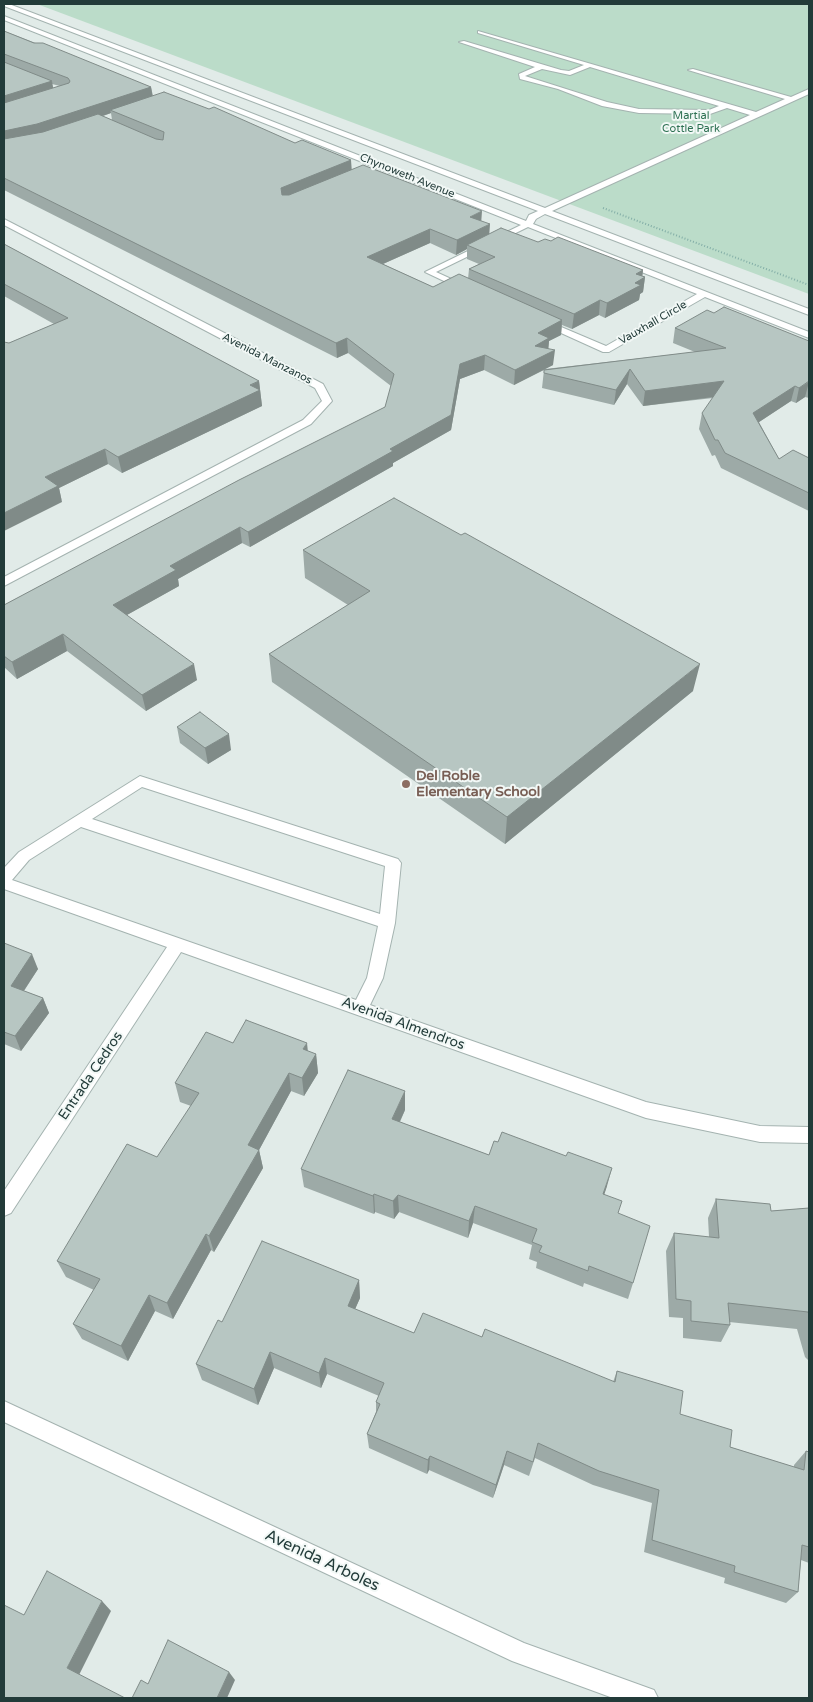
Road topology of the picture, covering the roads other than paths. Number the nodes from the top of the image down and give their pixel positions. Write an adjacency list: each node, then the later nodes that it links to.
1 (4, 4): 2 (street, Chynoweth Avenue)
2 (16, 9): 3 (street); 18 (street, Chynoweth Avenue)
3 (4, 12)
4 (6, 20): 10 (street, Chynoweth Avenue)
5 (480, 32): 7 (street)
6 (462, 42): 8 (street)
7 (590, 65): 8 (street); 14 (street)
8 (542, 66): 14 (street)
9 (691, 70): 13 (street)
10 (191, 91): 12 (street); 16 (street, Chynoweth Avenue)
11 (809, 91): 13 (street)
12 (178, 96)
13 (791, 99): 15 (street)
14 (726, 106): 15 (street)
15 (757, 115): 18 (street)
16 (382, 166): 17 (street); 20 (street, Chynoweth Avenue)
17 (364, 173)
18 (546, 211): 20 (street); 24 (street, Chynoweth Avenue)
19 (4, 222): 21 (street, Avenida Manzanos)
20 (529, 224): 22 (street); 23 (street, Chynoweth Avenue)
21 (9, 229): 27 (street, Avenida Manzanos)
22 (474, 292)
23 (704, 294): 25 (street, Vauxhall Circle); 26 (street, Chynoweth Avenue)
24 (809, 312)
25 (535, 319)
26 (809, 335)
27 (4, 582)
28 (81, 821): 29 (street); 31 (street); 31 (street)
29 (4, 878)
30 (4, 883): 32 (street, Avenida Almendros)
31 (388, 923): 33 (street)
32 (178, 944): 33 (street, Avenida Almendros); 35 (street, Entrada Cedros)
33 (360, 1008): 34 (street, Avenida Almendros)
34 (809, 1135)
35 (4, 1207)
36 (4, 1412): 37 (street, Avenida Arboles)
37 (646, 1698)

